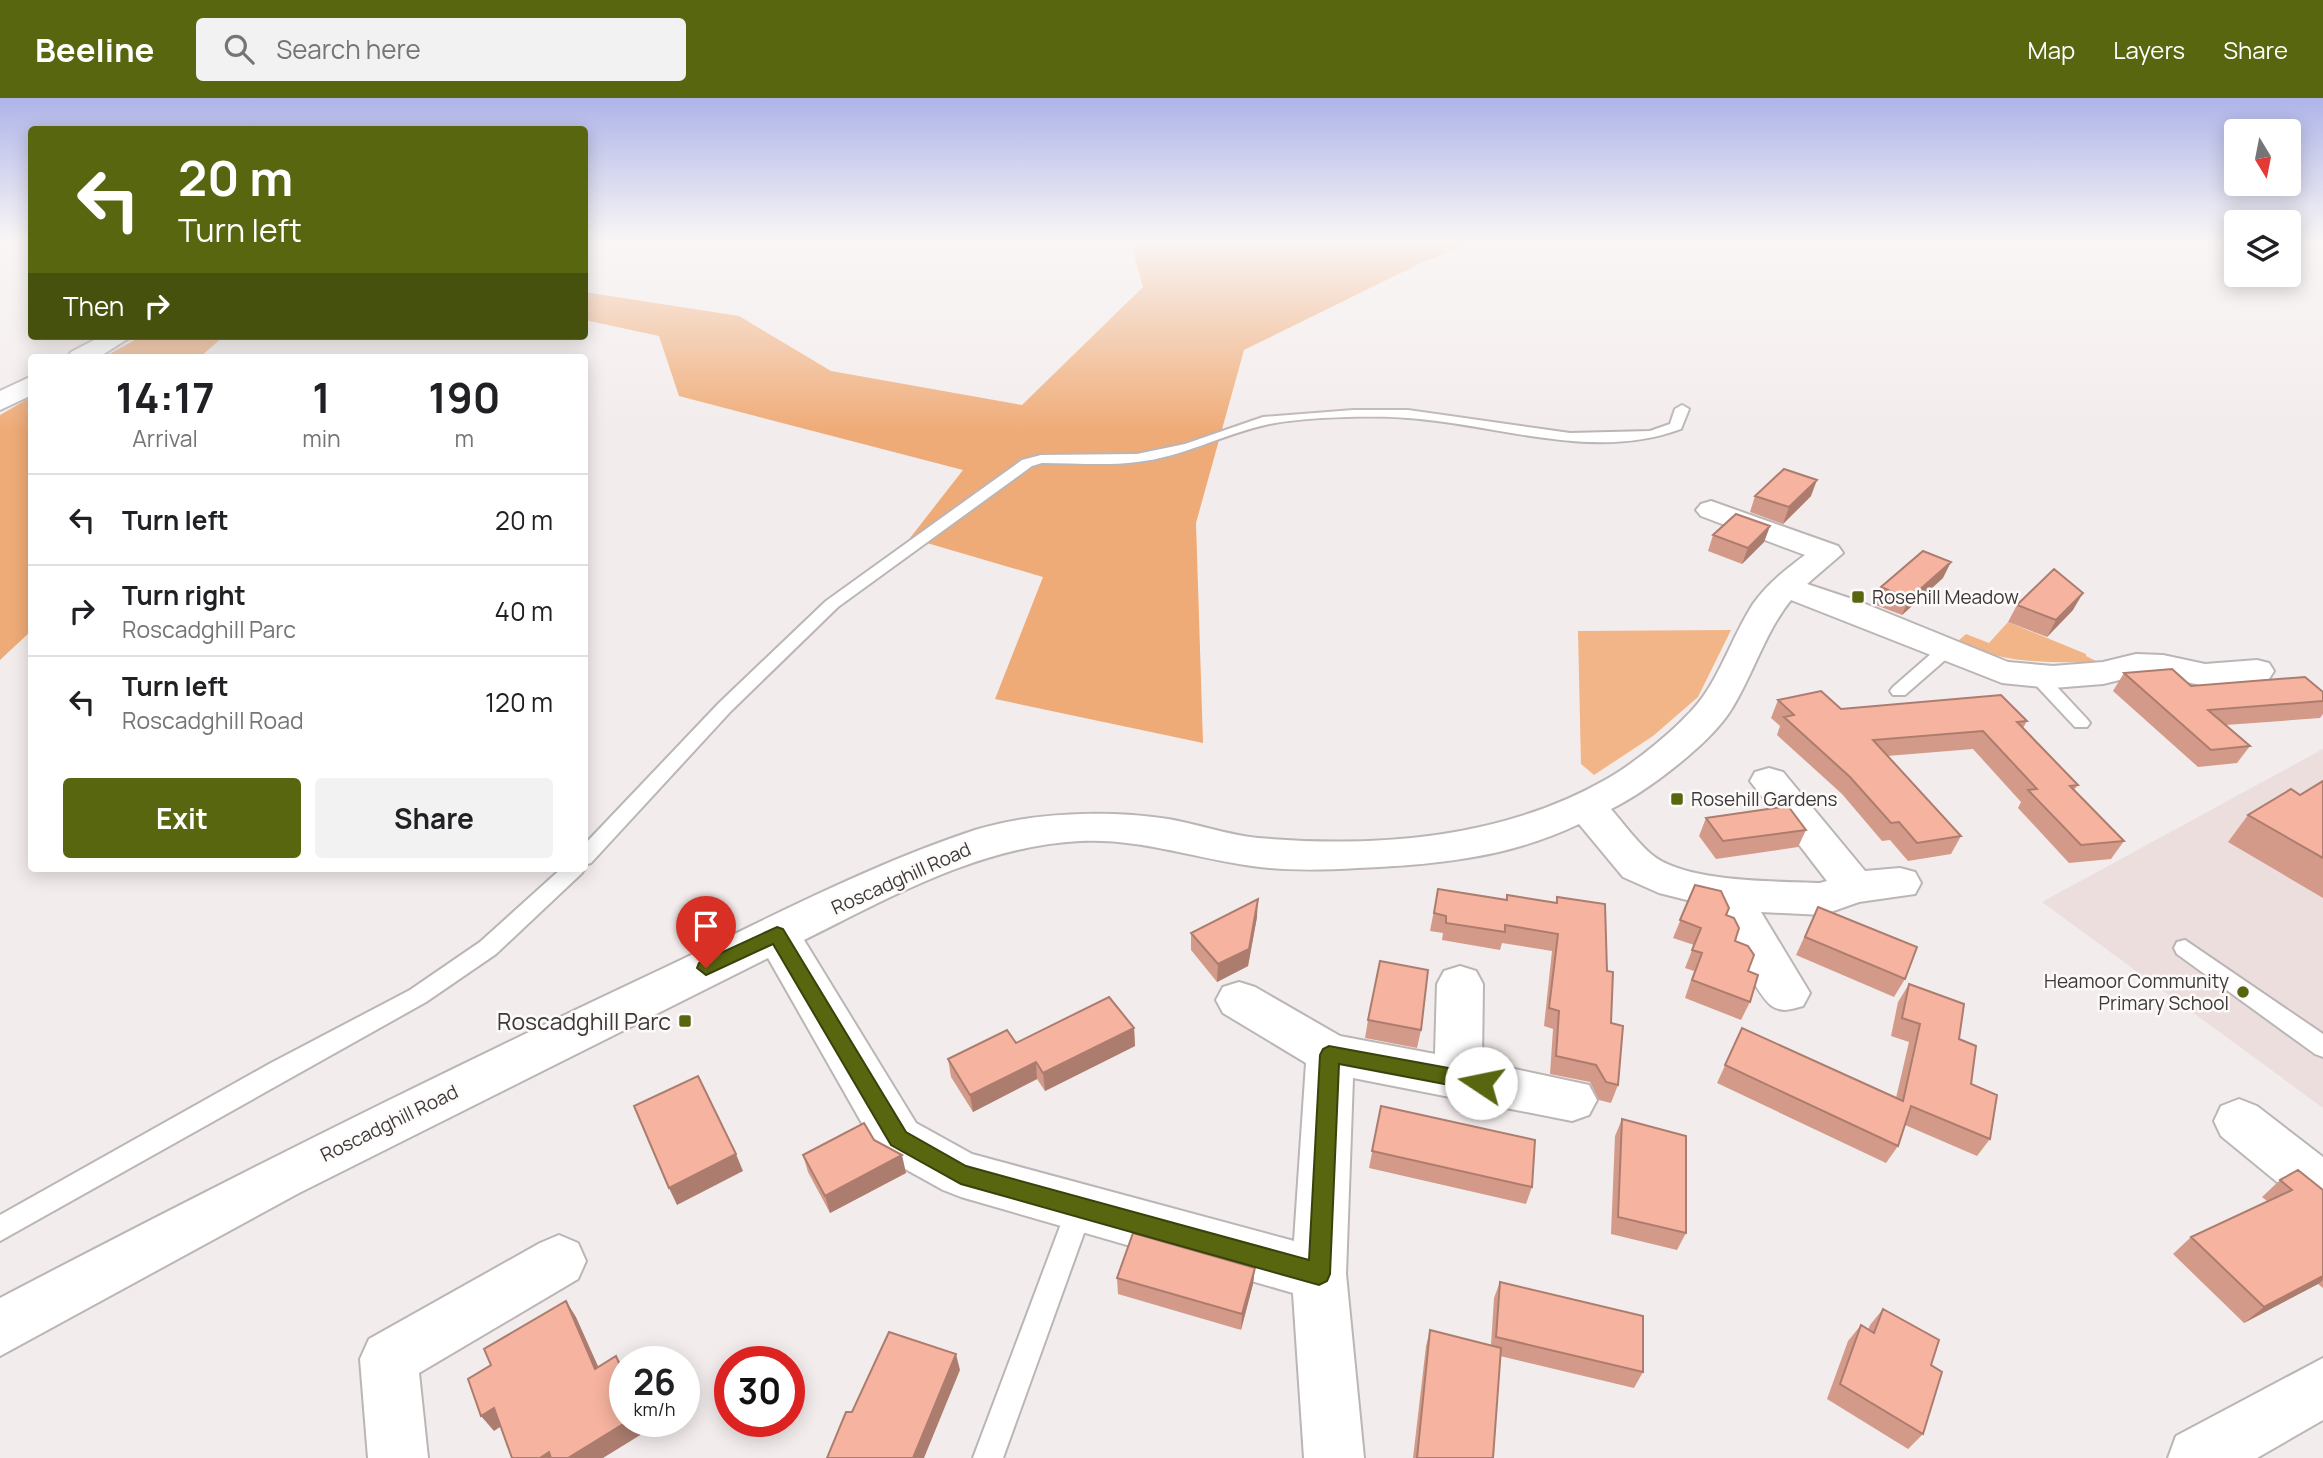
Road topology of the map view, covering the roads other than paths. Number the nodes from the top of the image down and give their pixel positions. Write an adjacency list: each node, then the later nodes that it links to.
1 (112, 340): 2 (main road)
2 (86, 354)
3 (28, 386): 4 (main road)
4 (0, 402)
5 (1682, 409): 15 (lane)
6 (1711, 510): 7 (main road, Roscadghill Road)
7 (1784, 587): 8 (main road); 14 (main road, Roscadghill Road)
8 (1946, 650): 10 (main road); 11 (lane)
9 (2257, 671): 10 (main road)
10 (2038, 677): 12 (lane)
11 (1899, 691)
12 (2081, 723)
13 (1769, 781): 18 (main road)
14 (1584, 805): 19 (main road); 20 (main road, Roscadghill Road)
15 (588, 854)
16 (571, 872): 32 (lane)
17 (1900, 883): 18 (main road)
18 (1855, 887): 19 (main road)
19 (1730, 895): 23 (main road)
20 (777, 934): 31 (main road); 35 (main road, Roscadghill Road)
21 (2185, 947): 25 (lane)
22 (1460, 984): 27 (main road)
23 (1787, 993)
24 (1239, 1000): 26 (main road)
25 (2323, 1047)
26 (1329, 1055): 27 (main road); 34 (main road)
27 (1458, 1078): 28 (main road)
28 (1572, 1100)
29 (2239, 1121): 30 (main road)
30 (2323, 1188)
31 (1080, 1208): 34 (main road); 38 (lane)
32 (0, 1229)
33 (559, 1261): 37 (main road)
34 (1319, 1274): 39 (main road)
35 (0, 1328)
36 (2323, 1387): 40 (main road)
37 (398, 1458)
38 (988, 1458)
39 (1334, 1458)
40 (2198, 1458)

